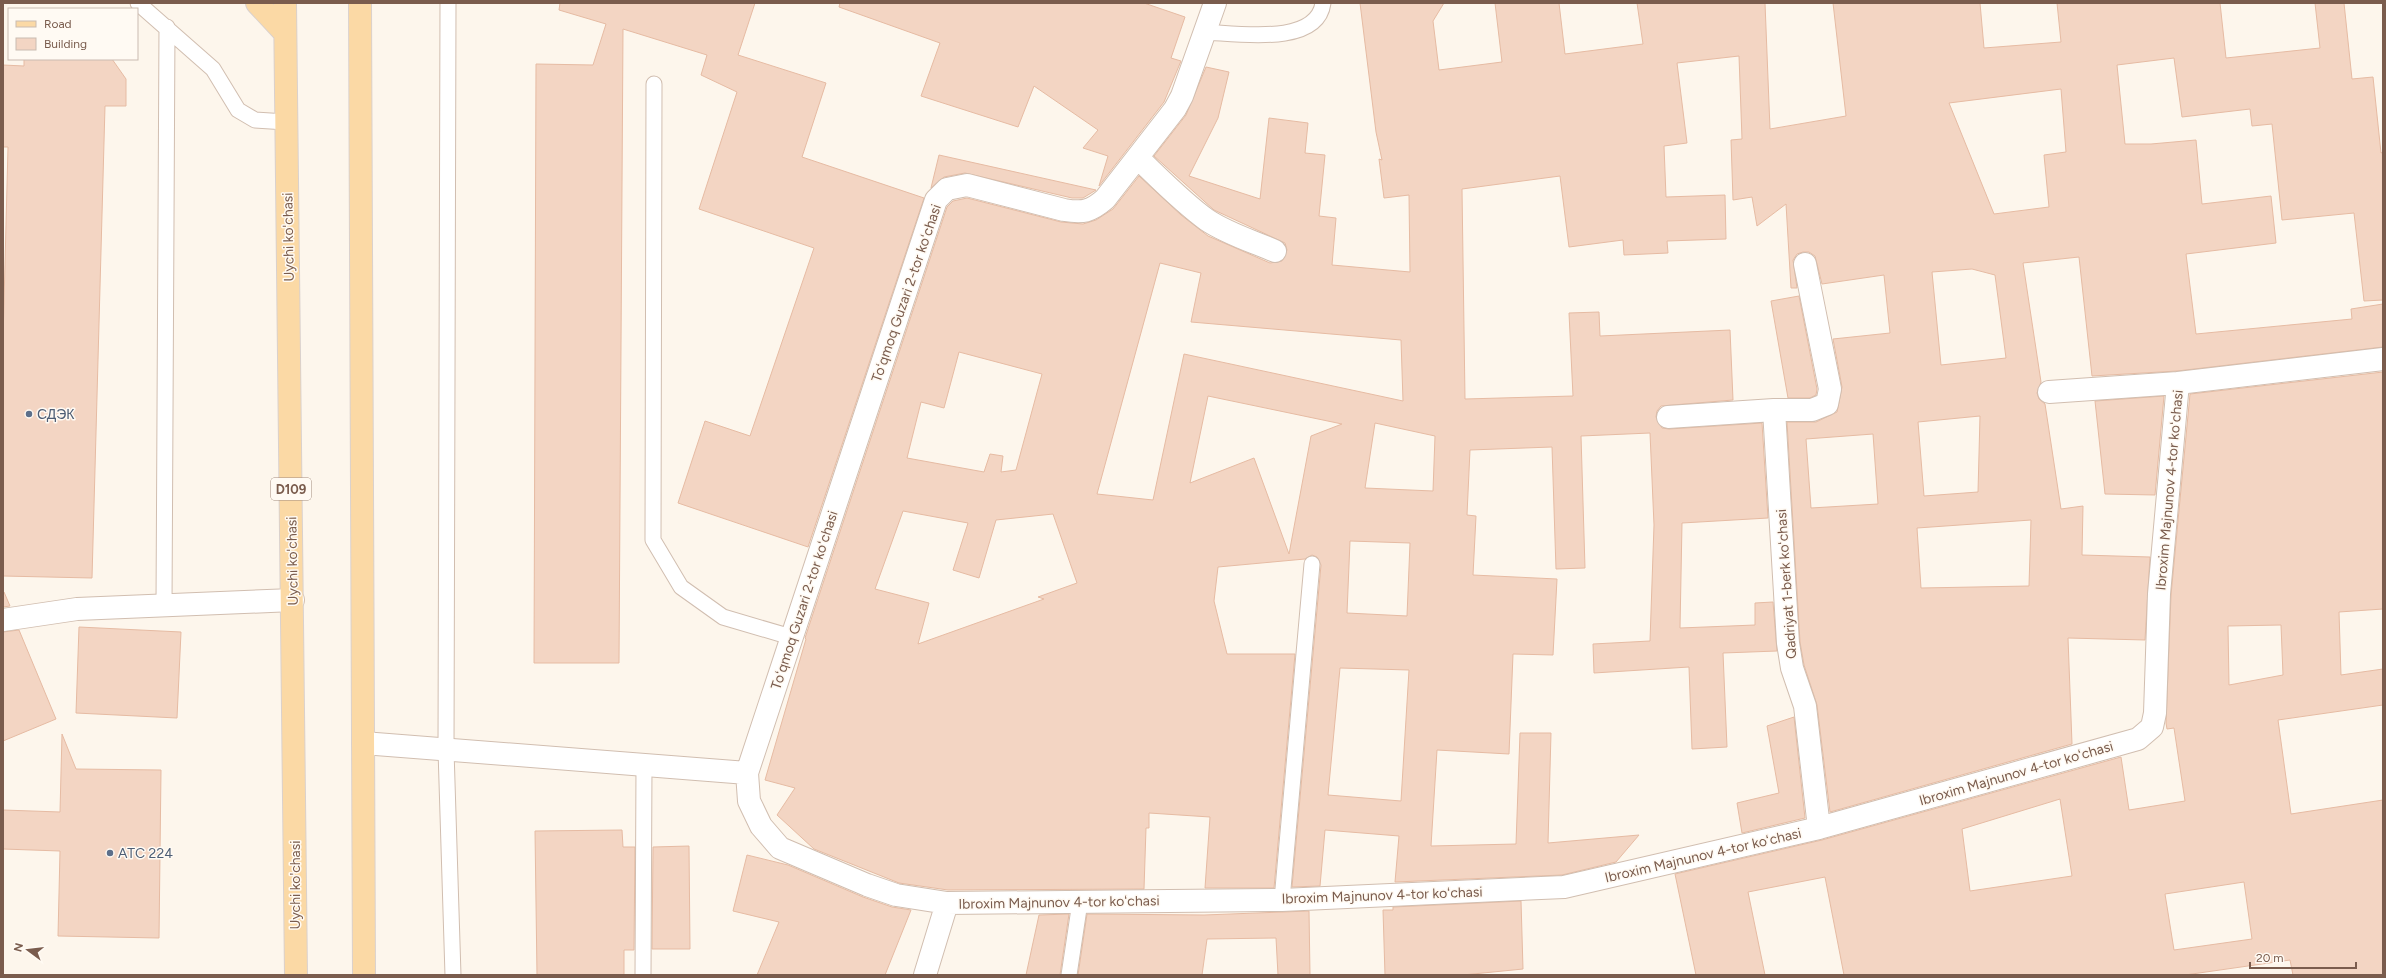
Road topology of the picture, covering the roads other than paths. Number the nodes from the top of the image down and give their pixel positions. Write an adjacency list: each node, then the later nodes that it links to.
1 (138, 3): 8 (lane)
2 (257, 3): 10 (main road)
3 (285, 3): 10 (main road, Uychi ko'chasi / D109)
4 (360, 3): 26 (main road)
5 (448, 3): 27 (lane)
6 (1215, 3): 9 (street, Toʻqmoq Guzari 2-tor koʻchasi)
7 (1323, 3): 9 (lane)
8 (167, 27): 12 (lane); 23 (lane)
9 (1203, 32): 13 (street, Toʻqmoq Guzari 2-tor koʻchasi)
10 (285, 33): 12 (main road, Uychi ko'chasi / D109)
11 (654, 84): 25 (lane)
12 (286, 122): 22 (main road, Uychi ko'chasi / D109)
13 (1138, 158): 14 (street); 25 (street, Toʻqmoq Guzari 2-tor koʻchasi)
14 (1274, 251)
15 (1805, 264): 19 (street)
16 (2383, 359): 17 (street, Ibroxim Majnunov 4-tor koʻchasi)
17 (2178, 383): 18 (street); 30 (street, Ibroxim Majnunov 4-tor koʻchasi)
18 (2049, 392)
19 (1774, 410): 20 (street); 30 (street, Qadriyat 1-berk koʻchasi)
20 (1668, 417)
21 (1312, 564): 31 (lane)
22 (293, 600): 23 (street); 34 (main road, Uychi ko'chasi / D109)
23 (164, 606): 24 (street)
24 (3, 620)
25 (791, 636): 29 (street, Toʻqmoq Guzari 2-tor koʻchasi)
26 (363, 743): 27 (street); 35 (main road)
27 (446, 750): 28 (street); 36 (lane)
28 (644, 766): 29 (street); 37 (lane)
29 (747, 773): 33 (street, Ibroxim Majnunov 4-tor koʻchasi)
30 (1819, 828): 31 (street, Ibroxim Majnunov 4-tor koʻchasi)
31 (1282, 900): 32 (street, Ibroxim Majnunov 4-tor koʻchasi)
32 (1080, 902): 33 (street, Ibroxim Majnunov 4-tor koʻchasi); 39 (lane)
33 (947, 903): 38 (street)
34 (296, 975)
35 (364, 975)
36 (453, 975)
37 (644, 975)
38 (925, 975)
39 (1069, 975)

